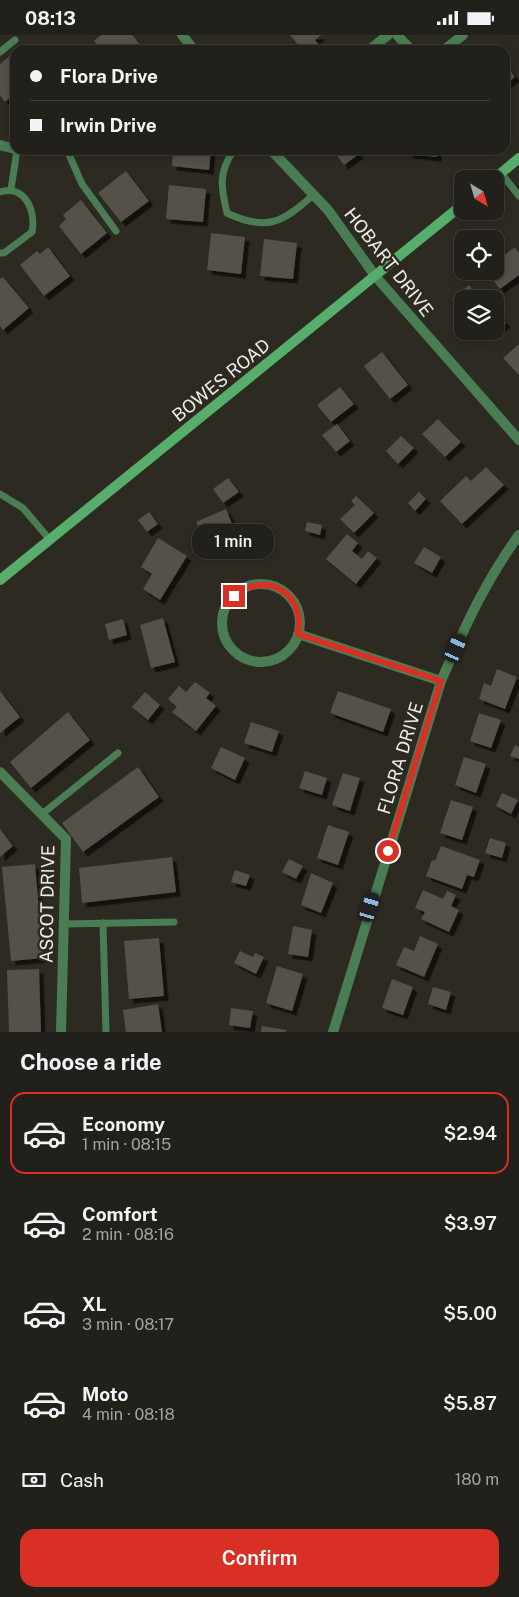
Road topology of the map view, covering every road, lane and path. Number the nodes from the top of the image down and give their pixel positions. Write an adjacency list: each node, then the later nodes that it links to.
1 (182, 35): 6 (street)
2 (388, 35): 7 (street)
3 (397, 35): 8 (street)
4 (463, 35): 9 (street)
5 (15, 41): 10 (lane)
6 (190, 45)
7 (375, 45)
8 (406, 45)
9 (450, 45)
10 (0, 52)
11 (15, 155): 18 (lane)
12 (69, 155): 23 (lane)
13 (231, 155): 20 (lane)
14 (276, 155): 20 (street, HOBART DRIVE)
15 (519, 158): 16 (main road)
16 (504, 171)
17 (504, 182): 21 (lane)
18 (11, 189): 19 (lane); 24 (lane)
19 (0, 192)
20 (313, 195): 25 (street, HOBART DRIVE)
21 (519, 196)
22 (454, 212): 25 (main road, BOWES ROAD)
23 (116, 231)
24 (0, 253)
25 (376, 277): 26 (street, HOBART DRIVE); 29 (main road, BOWES ROAD)
26 (519, 440)
27 (0, 494): 29 (lane)
28 (519, 535): 32 (street, FLORA DRIVE)
29 (50, 540): 30 (main road, BOWES ROAD)
30 (0, 580)
31 (298, 634): 31 (street); 32 (street)
32 (441, 681): 41 (street, FLORA DRIVE)
33 (118, 753): 35 (lane)
34 (0, 772): 35 (street, ASCOT DRIVE)
35 (42, 814): 38 (street, ASCOT DRIVE)
36 (174, 922): 37 (lane)
37 (103, 923): 38 (lane); 40 (lane)
38 (64, 924): 39 (street, ASCOT DRIVE)
39 (61, 1032)
40 (106, 1032)
41 (333, 1032)

